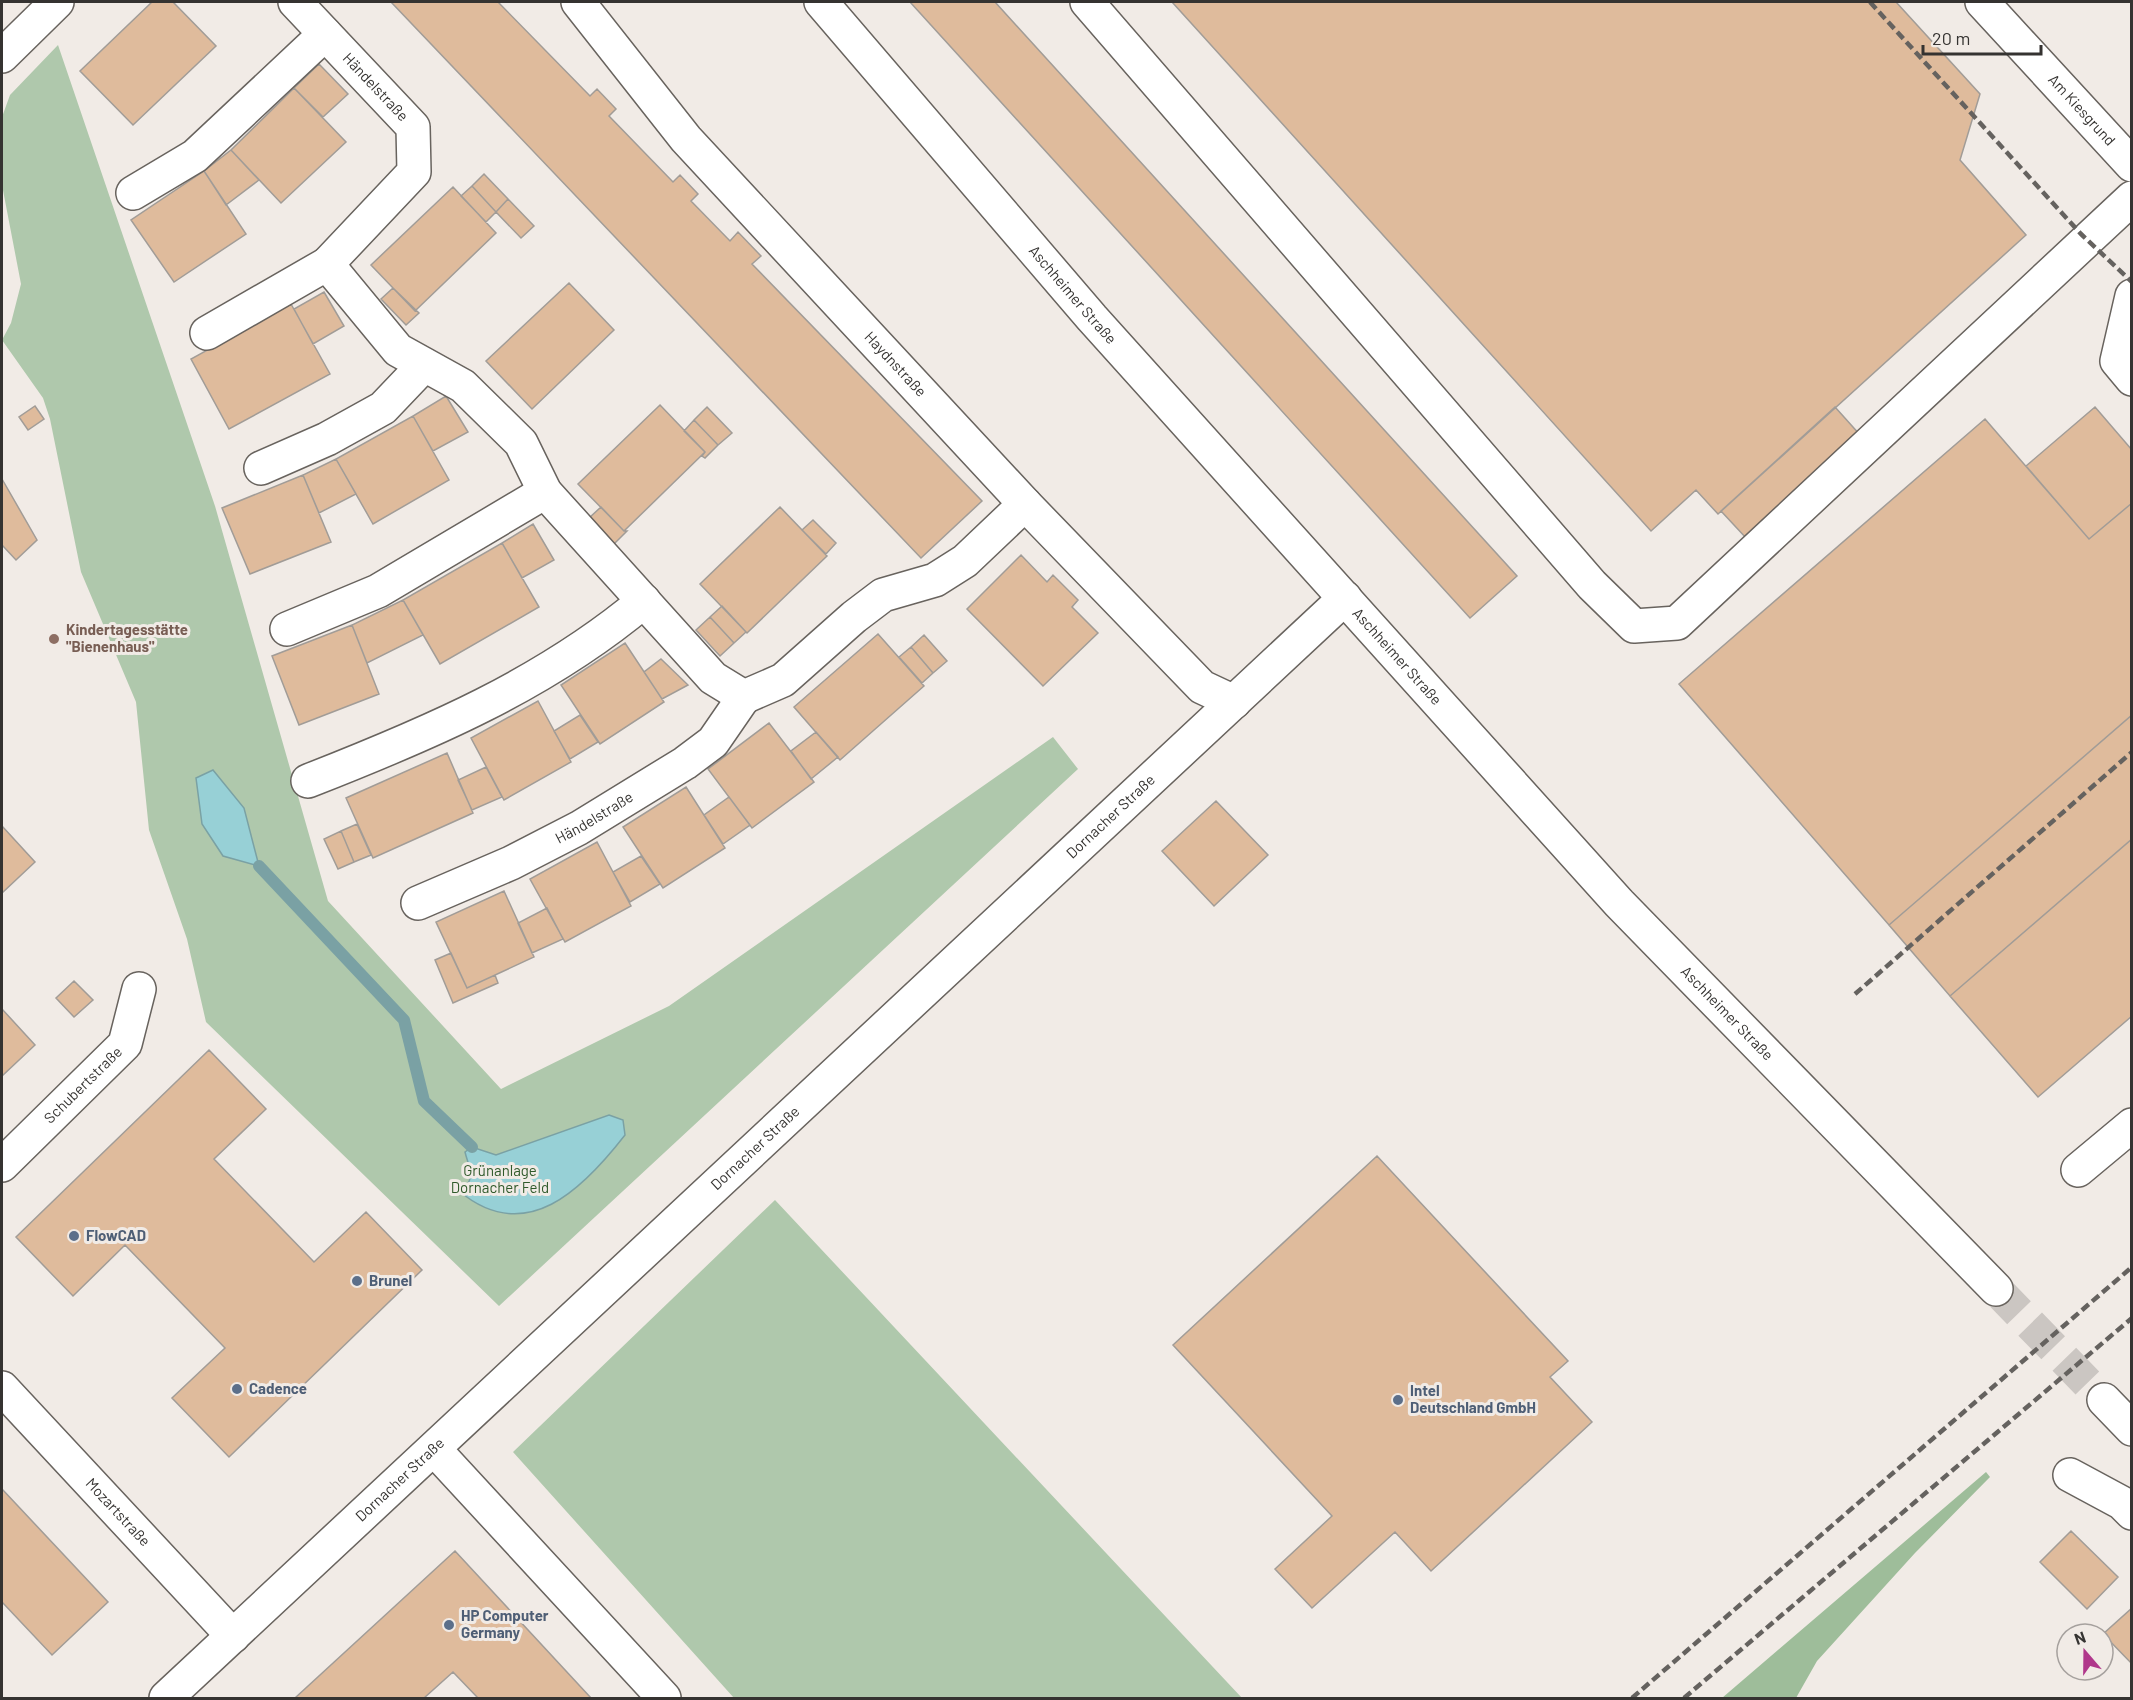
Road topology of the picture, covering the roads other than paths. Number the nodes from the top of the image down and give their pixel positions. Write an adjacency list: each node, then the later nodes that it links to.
1 (57, 2): 8 (street)
2 (295, 2): 7 (street, Händelstraße)
3 (578, 2): 19 (street, Haydnstraße)
4 (820, 2): 20 (street, Aschheimer Straße)
5 (1087, 2): 11 (street)
6 (1982, 2): 9 (street, Am Kiesgrund)
7 (325, 34): 10 (street); 12 (street, Händelstraße)
8 (2, 56)
9 (2132, 165)
10 (133, 193)
11 (2132, 198)
12 (327, 264): 14 (street, Händelstraße); 15 (street)
13 (2132, 296): 16 (street)
14 (207, 333)
15 (424, 364): 17 (street); 18 (street)
16 (2132, 379)
17 (261, 468)
18 (545, 492): 21 (street); 22 (street)
19 (1025, 504): 23 (street); 24 (street, Haydnstraße)
20 (1345, 598): 24 (street, Dornacher Straße); 31 (street, Aschheimer Straße)
21 (644, 601): 23 (street); 25 (street)
22 (287, 629)
23 (744, 697): 26 (street, Händelstraße)
24 (1234, 702): 35 (street, Dornacher Straße)
25 (308, 781)
26 (418, 903)
27 (139, 988): 29 (street, Schubertstraße)
28 (2132, 1125): 30 (street)
29 (2, 1165)
30 (2078, 1170)
31 (1996, 1290)
32 (2, 1388): 38 (street, Mozartstraße)
33 (2104, 1400): 34 (street)
34 (2132, 1429)
35 (434, 1449): 38 (street, Dornacher Straße); 40 (street)
36 (2070, 1475): 37 (street)
37 (2132, 1513)
38 (233, 1636): 39 (street, Dornacher Straße)
39 (166, 1698)
40 (664, 1698)

